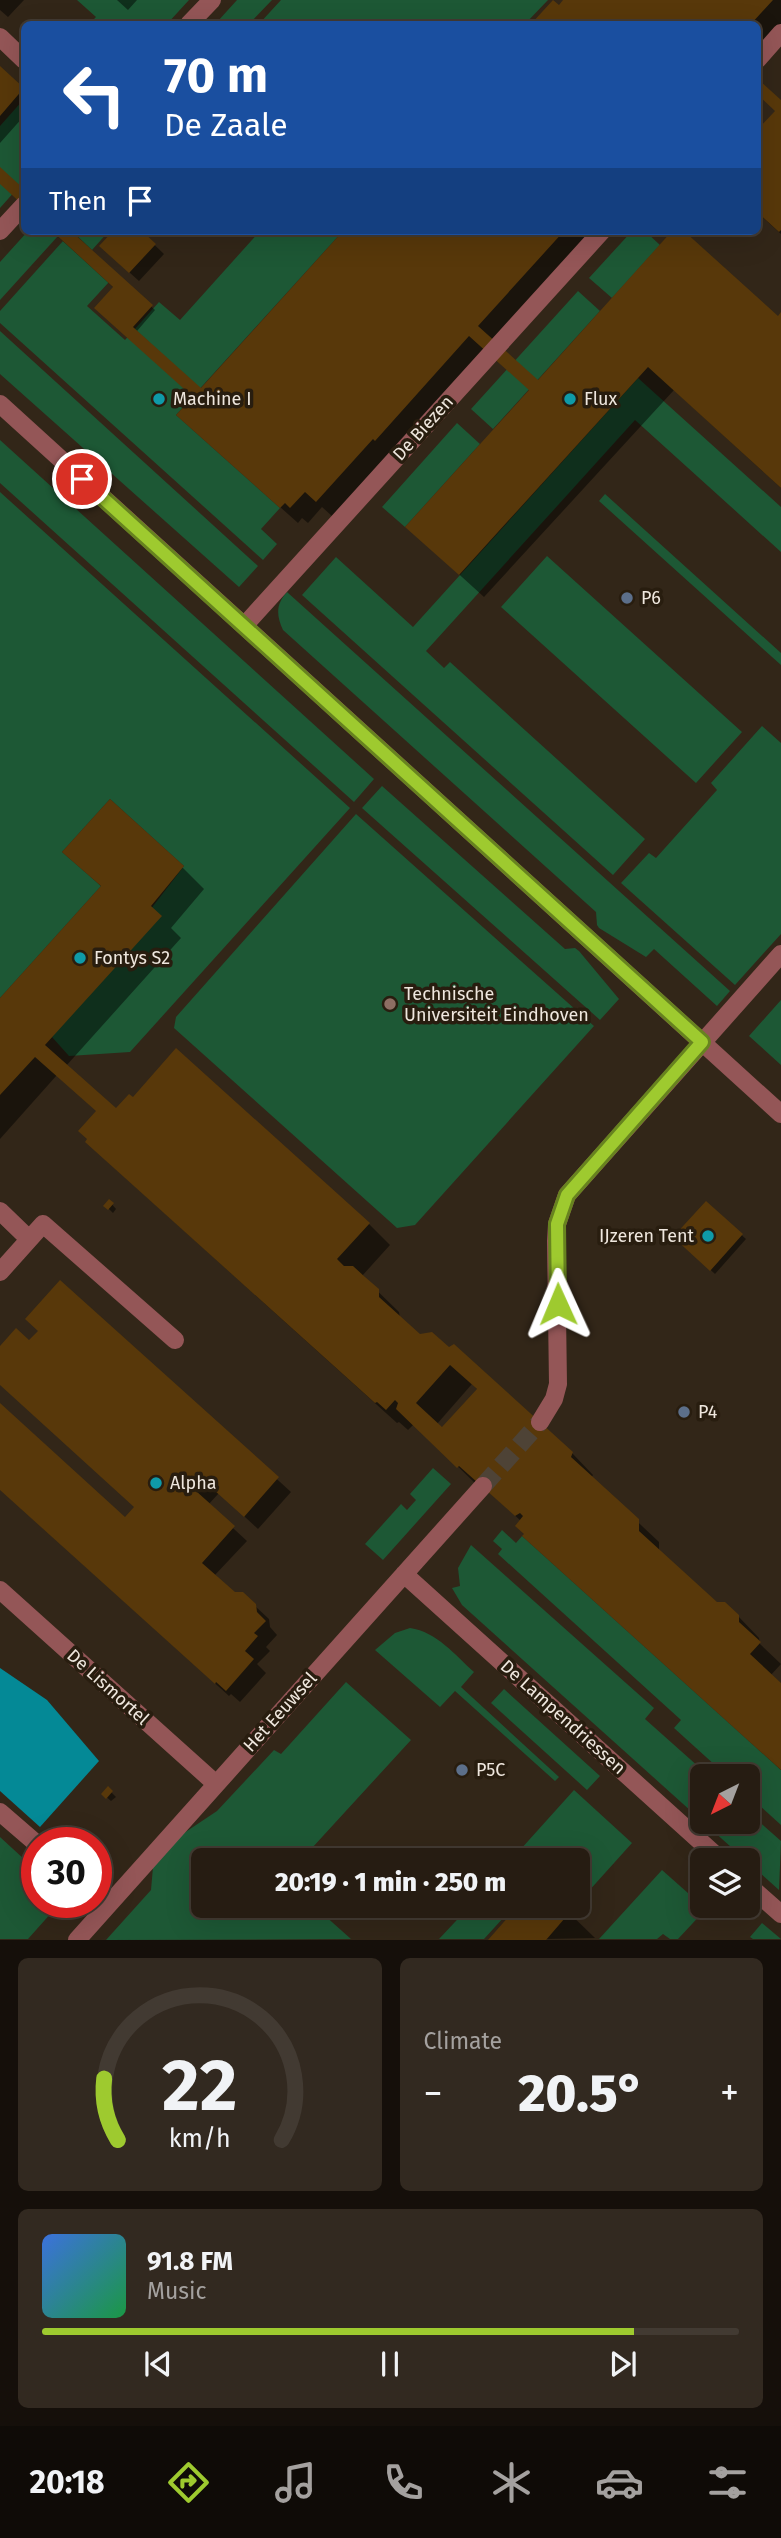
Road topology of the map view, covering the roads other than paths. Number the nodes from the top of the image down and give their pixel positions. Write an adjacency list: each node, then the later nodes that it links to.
1 (212, 0): 2 (street)
2 (196, 21)
3 (781, 33): 5 (street)
4 (0, 37): 6 (street)
5 (761, 56)
6 (21, 57)
7 (21, 208): 8 (street)
8 (0, 232)
9 (597, 235): 11 (street, De Biezen)
10 (0, 404): 11 (street)
11 (244, 626): 13 (street)
12 (780, 957): 13 (street)
13 (702, 1042): 14 (street); 19 (street)
14 (781, 1114)
15 (0, 1211): 16 (street)
16 (29, 1239): 17 (street); 18 (street)
17 (0, 1272)
18 (175, 1340)
19 (540, 1422)
20 (483, 1486): 21 (street, Het Eeuwsel)
21 (404, 1574): 23 (street, Het Eeuwsel); 26 (street, De Lampendriessen)
22 (0, 1590): 23 (street, De Lismortel)
23 (216, 1784): 27 (street, Het Eeuwsel)
24 (0, 1812): 25 (street)
25 (21, 1830)
26 (708, 1848)
27 (112, 1891)
28 (760, 1895): 29 (street)
29 (781, 1914)
30 (91, 1918): 31 (street, Het Eeuwsel)
31 (77, 1940)

